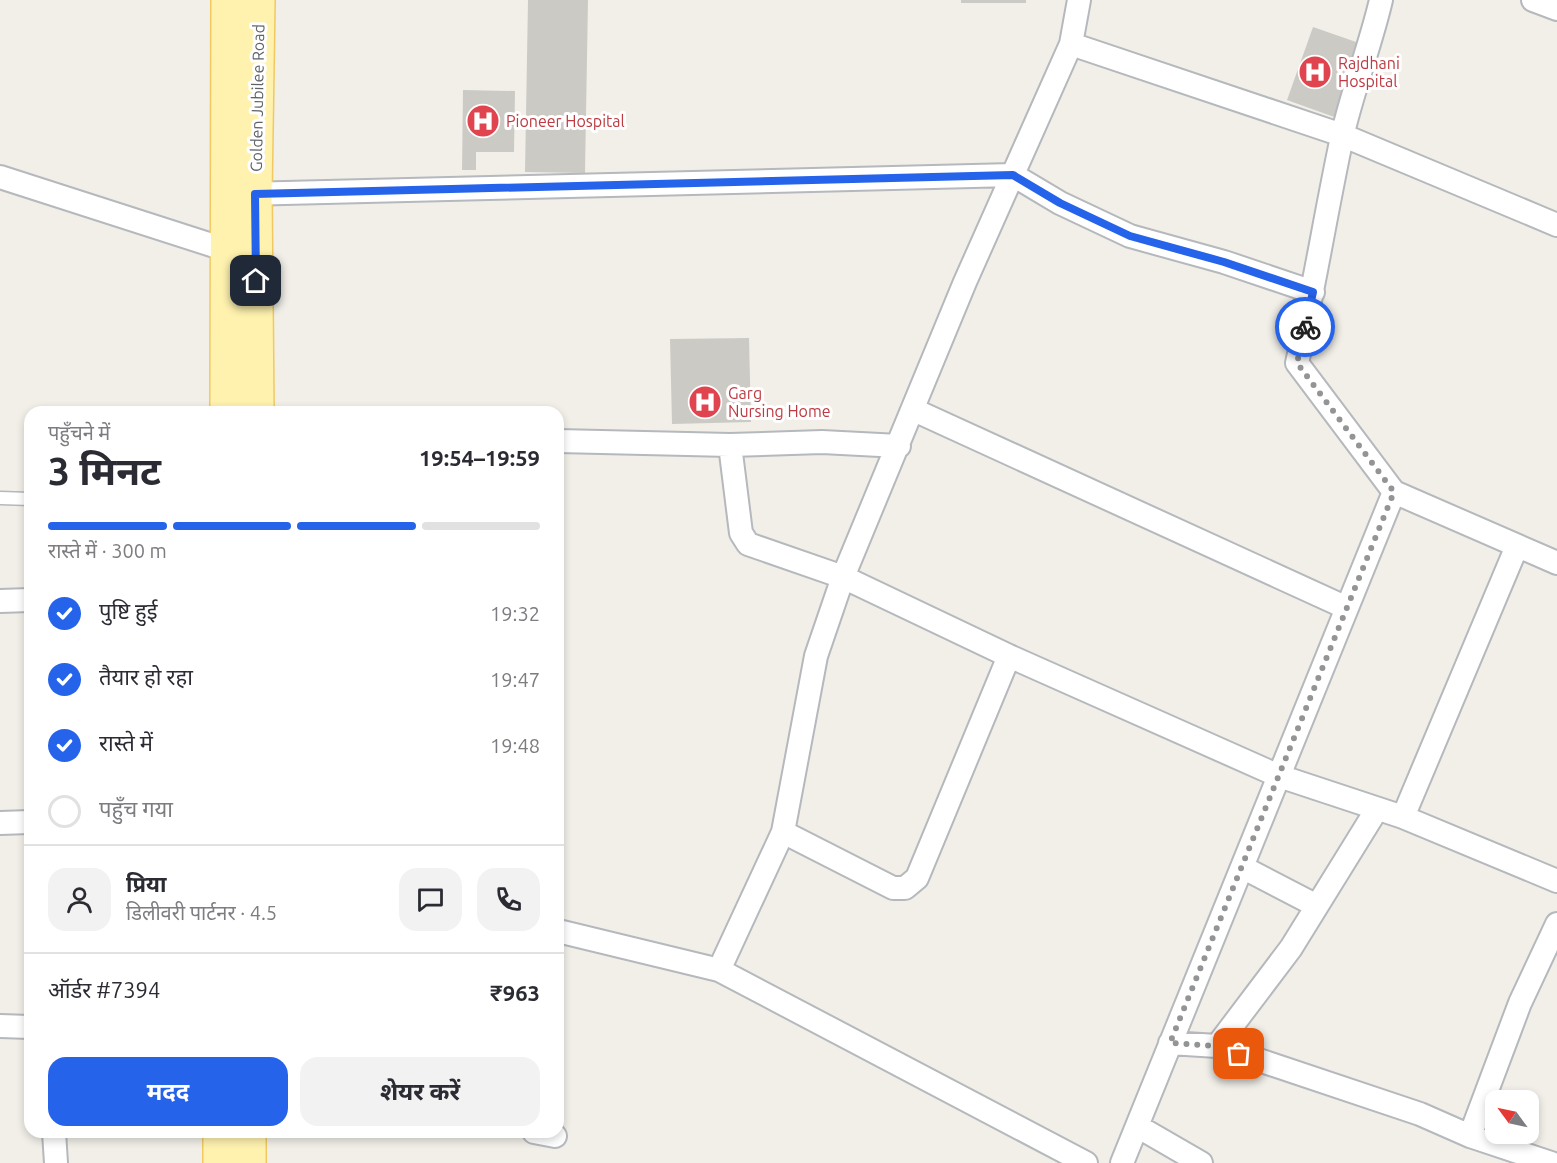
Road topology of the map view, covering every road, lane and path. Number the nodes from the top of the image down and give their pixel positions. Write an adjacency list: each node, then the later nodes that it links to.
1 (228, 0): 11 (main road)
2 (258, 0): 11 (main road, Golden Jubilee Road)
3 (1079, 0): 7 (street)
4 (1381, 0): 8 (street)
5 (1533, 0): 6 (street)
6 (1557, 9)
7 (1071, 44): 8 (street); 9 (street)
8 (1342, 135): 12 (street); 14 (street)
9 (1013, 175): 11 (street); 14 (street); 17 (street)
10 (0, 177): 13 (street)
11 (241, 194): 13 (main road); 16 (main road, Golden Jubilee Road)
12 (1557, 225)
13 (227, 250): 15 (main road)
14 (1313, 292): 21 (street)
15 (227, 406)
16 (257, 406)
17 (914, 410): 20 (street); 29 (street)
18 (564, 441): 19 (street)
19 (730, 445): 20 (street); 26 (street)
20 (899, 446): 26 (street)
21 (1394, 492): 24 (street); 29 (street)
22 (0, 498): 23 (lane)
23 (24, 498)
24 (1517, 546): 25 (street); 33 (street)
25 (1557, 563)
26 (843, 577): 30 (street); 36 (street)
27 (24, 600): 28 (street)
28 (0, 601)
29 (1347, 608): 31 (street)
30 (1009, 656): 31 (street); 36 (street)
31 (1279, 776): 32 (street); 37 (street)
32 (1377, 808): 33 (street); 39 (street)
33 (1403, 817): 38 (street)
34 (24, 822): 35 (street)
35 (0, 823)
36 (783, 832): 42 (street)
37 (1242, 867): 39 (street); 45 (street)
38 (1557, 881)
39 (1317, 906): 46 (street)
40 (1557, 924): 48 (street)
41 (564, 932): 42 (street)
42 (719, 970): 55 (street)
43 (0, 1026): 44 (street)
44 (24, 1027)
45 (1170, 1043): 46 (street); 47 (street)
46 (1217, 1046): 48 (street)
47 (1137, 1126): 56 (street); 57 (street)
48 (1470, 1136): 58 (street)
49 (55, 1138): 52 (street)
50 (220, 1138): 53 (main road)
51 (249, 1138): 54 (main road)
52 (57, 1163)
53 (220, 1163)
54 (249, 1163)
55 (1086, 1163)
56 (1122, 1163)
57 (1201, 1163)
58 (1551, 1163)

